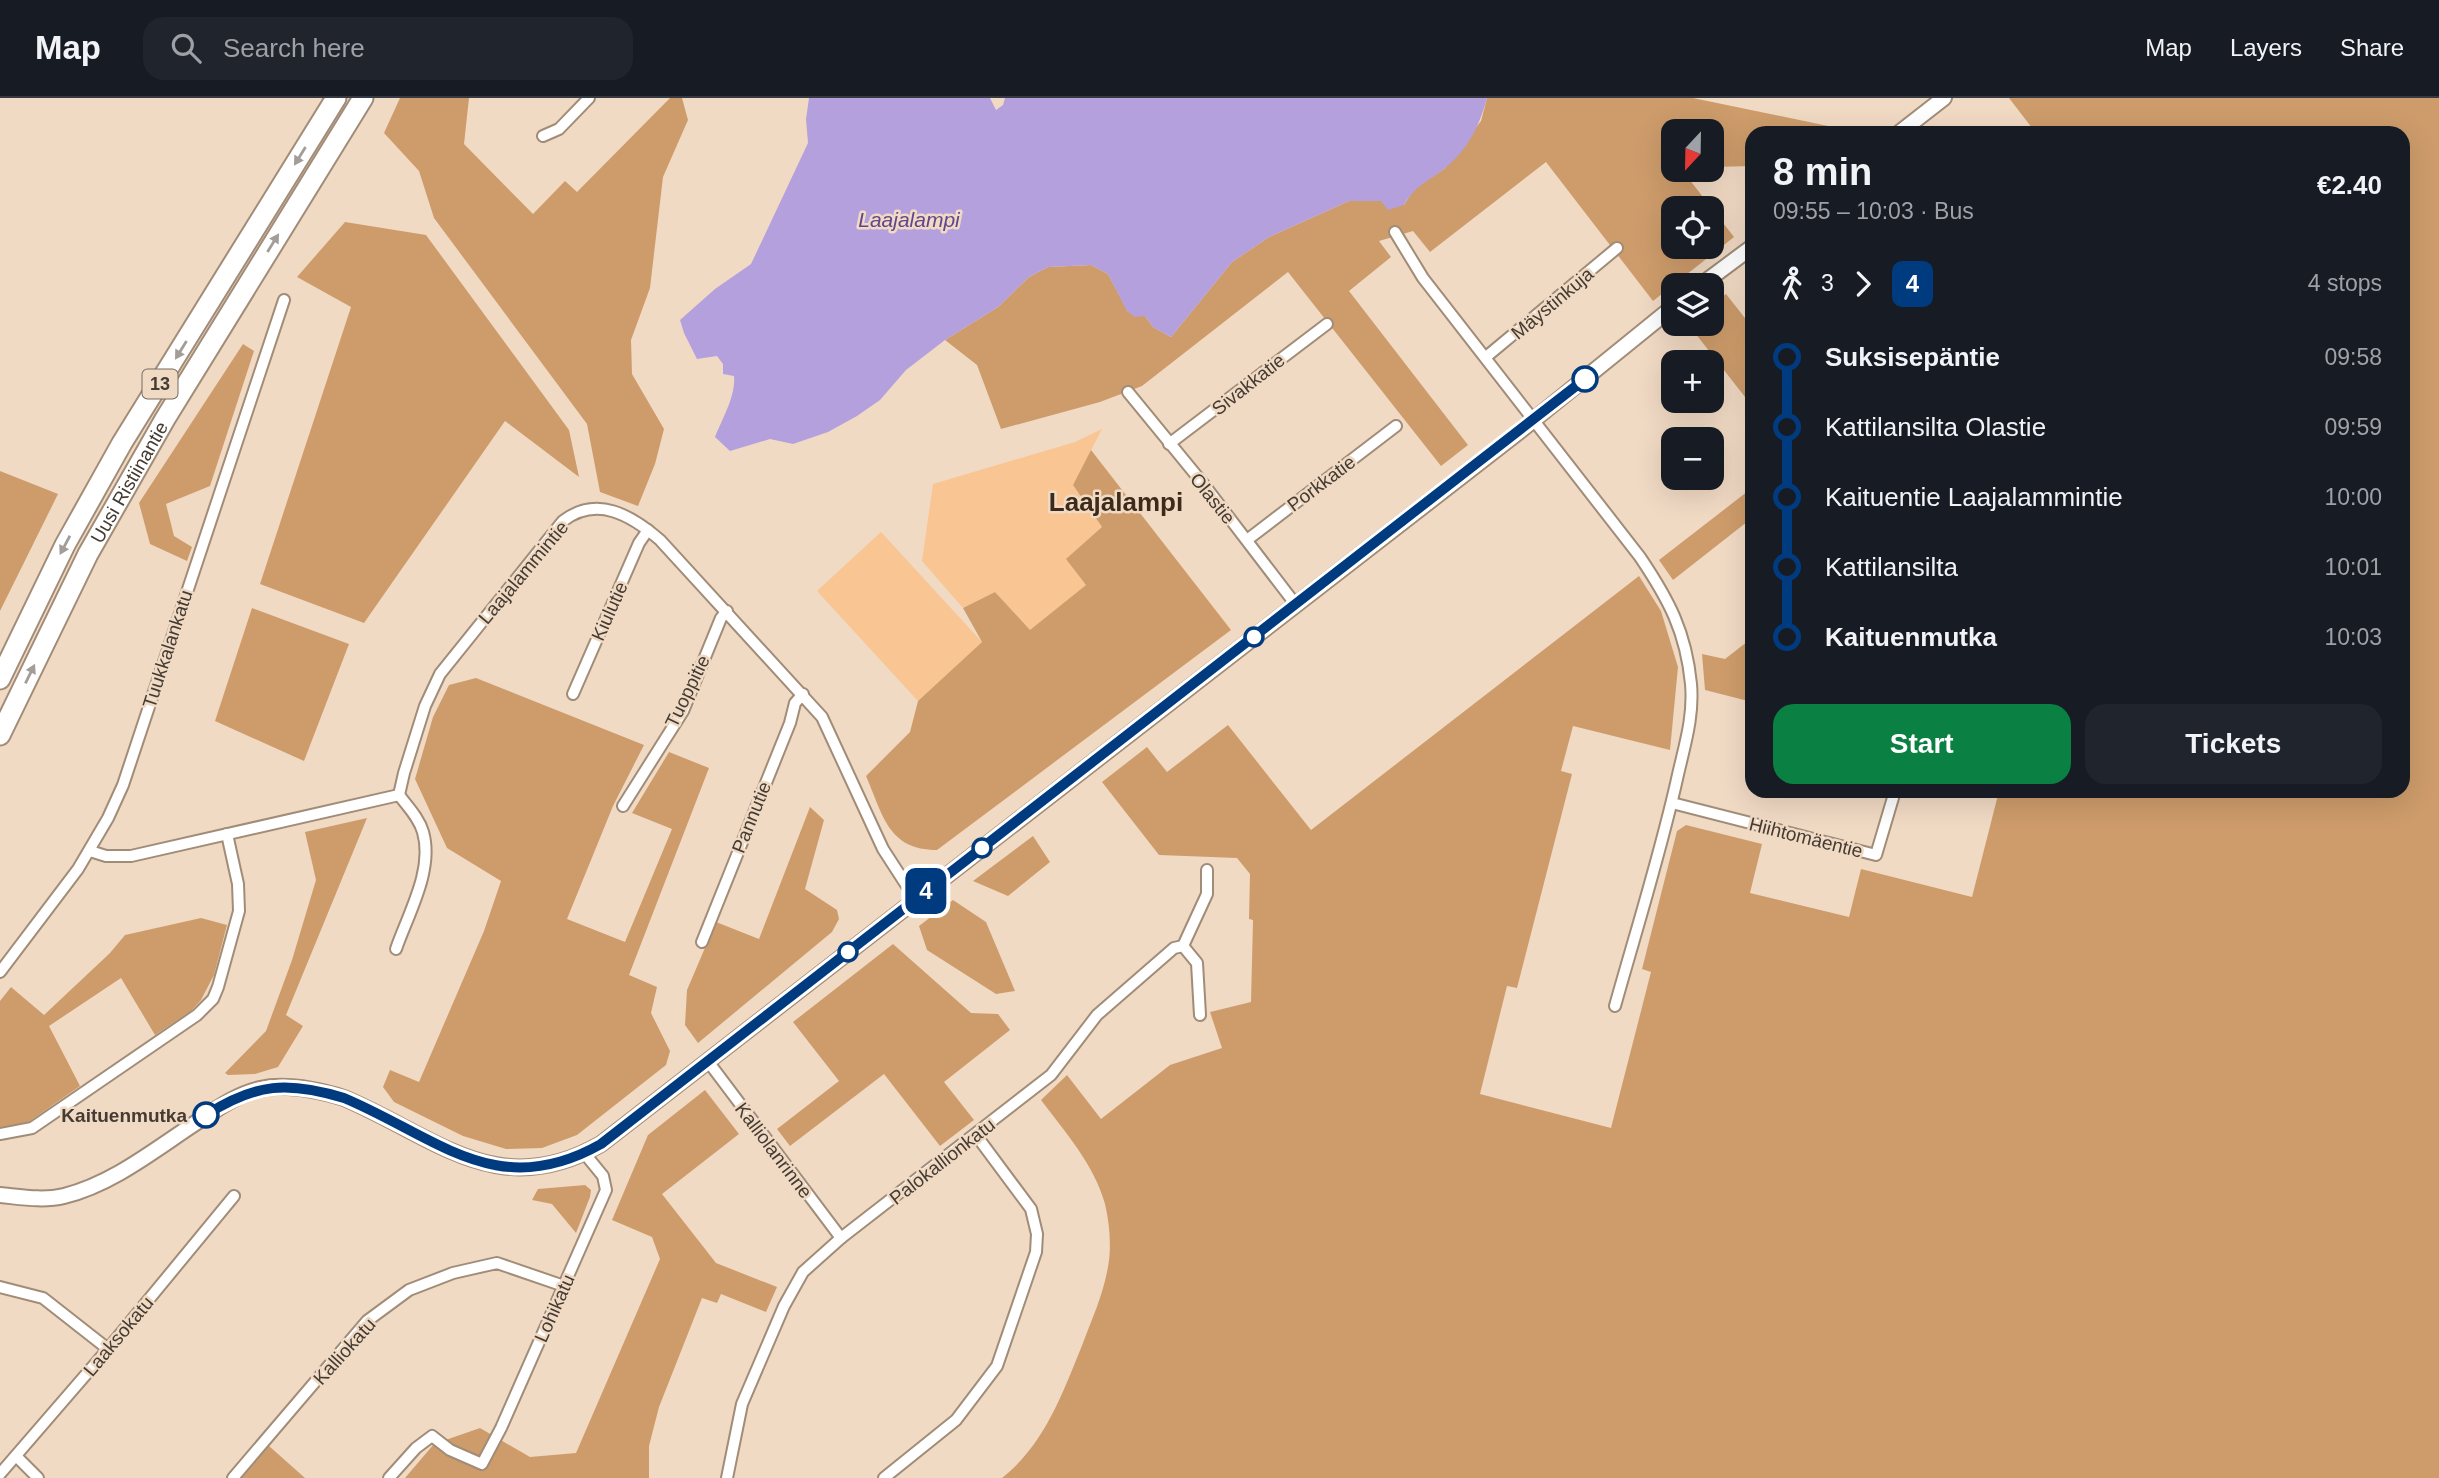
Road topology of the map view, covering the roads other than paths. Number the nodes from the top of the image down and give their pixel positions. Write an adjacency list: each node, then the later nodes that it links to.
1 (336, 98): 23 (highway, Uusi Ristiinantie / 13, one-way to 23)
2 (363, 98): 26 (highway, Uusi Ristiinantie / 13, one-way to 2)
3 (589, 98): 6 (street)
4 (1944, 98): 5 (street)
5 (1908, 126)
6 (543, 136)
7 (1395, 232): 14 (street)
8 (1617, 248): 14 (street, Mäystinkuja)
9 (1745, 252): 10 (street)
10 (1717, 273)
11 (284, 300): 32 (street, Tuukkalankatu)
12 (1661, 317): 16 (street)
13 (1326, 324): 18 (street, Sivakkatie)
14 (1486, 357): 16 (street)
15 (1128, 392): 18 (street, Olastie)
16 (1533, 421): 21 (street); 29 (street)
17 (1396, 426): 20 (street, Porkkatie)
18 (1169, 444): 20 (street, Olastie)
19 (648, 530): 22 (street, Laajalammintie); 24 (street, Kiulutie); 27 (street, Laajalammintie)
20 (1247, 540): 21 (street, Olastie)
21 (1296, 605): 34 (street)
22 (727, 611): 25 (street, Laajalammintie); 30 (street, Tuoppitie)
23 (0, 679)
24 (573, 694)
25 (803, 694): 34 (street, Laajalammintie); 35 (street, Pannutie)
26 (0, 735)
27 (399, 795): 31 (street); 37 (street)
28 (1893, 798): 29 (street, Hiihtomäentie)
29 (1672, 803): 39 (street)
30 (623, 806)
31 (227, 834): 32 (street); 42 (street)
32 (90, 851): 38 (street, Tuukkalankatu)
33 (1206, 870): 36 (street)
34 (916, 900): 41 (street)
35 (702, 942)
36 (1183, 946): 40 (street); 43 (street, Palokallionkatu)
37 (396, 949)
38 (0, 972)
39 (1615, 1006)
40 (1200, 1015)
41 (707, 1060): 44 (street); 47 (street, Kalliolanrinne)
42 (0, 1134)
43 (976, 1135): 47 (street, Palokallionkatu); 57 (street)
44 (585, 1154): 45 (street); 48 (street, Lohikatu)
45 (0, 1195)
46 (234, 1196): 50 (street, Laaksokatu)
47 (841, 1238): 56 (street, Palokallionkatu)
48 (564, 1286): 54 (street, Kalliokatu); 55 (street, Lohikatu)
49 (0, 1287): 50 (street)
50 (108, 1349): 51 (street, Laaksokatu)
51 (16, 1456): 52 (street, Laaksokatu); 53 (street)
52 (0, 1474)
53 (38, 1478)
54 (233, 1478)
55 (389, 1478)
56 (727, 1478)
57 (884, 1478)

